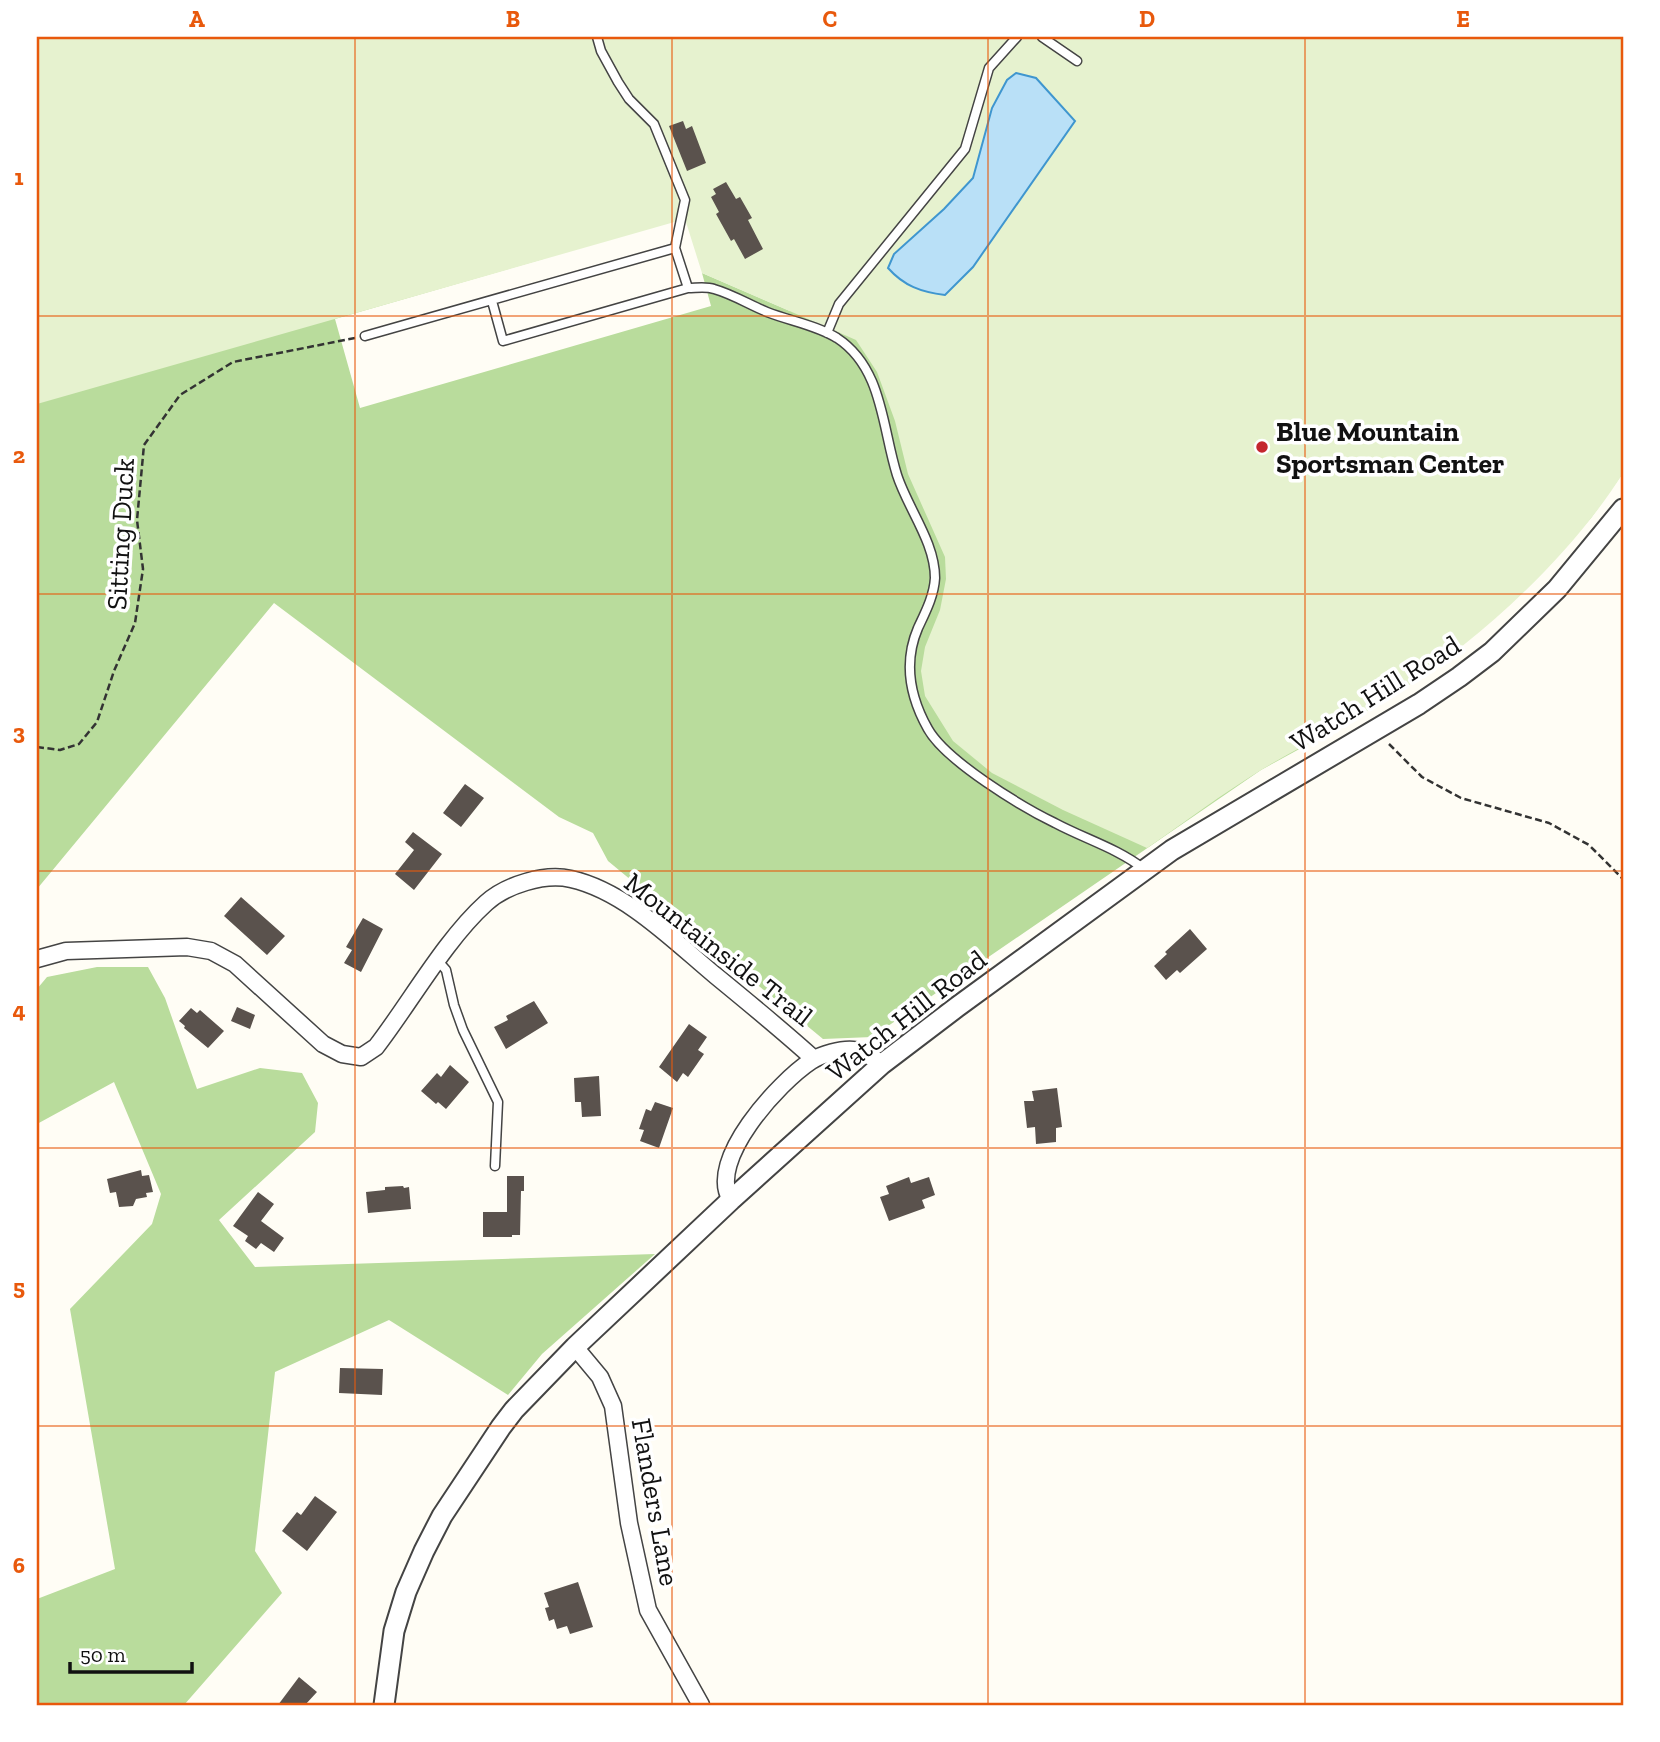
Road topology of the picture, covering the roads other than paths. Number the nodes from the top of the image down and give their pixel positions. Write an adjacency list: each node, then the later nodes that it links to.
1 (597, 37): 5 (lane)
2 (1017, 37): 8 (lane)
3 (1042, 37): 4 (lane)
4 (1077, 61)
5 (675, 248): 6 (lane); 7 (lane)
6 (688, 288): 7 (lane); 8 (lane)
7 (492, 301): 9 (lane)
8 (828, 334): 11 (lane)
9 (366, 336)
10 (1623, 509): 11 (street, Watch Hill Road)
11 (1144, 869): 15 (street, Watch Hill Road)
12 (37, 959): 13 (street, Mountainside Trail)
13 (438, 961): 14 (street, Mountainside Trail); 16 (lane)
14 (814, 1059): 15 (street, Mountainside Trail); 17 (street, Mountainside Trail)
15 (881, 1064): 17 (street, Watch Hill Road)
16 (495, 1166)
17 (731, 1200): 18 (street, Watch Hill Road)
18 (575, 1347): 19 (street, Watch Hill Road); 20 (street, Flanders Lane)
19 (384, 1705)
20 (701, 1705)

